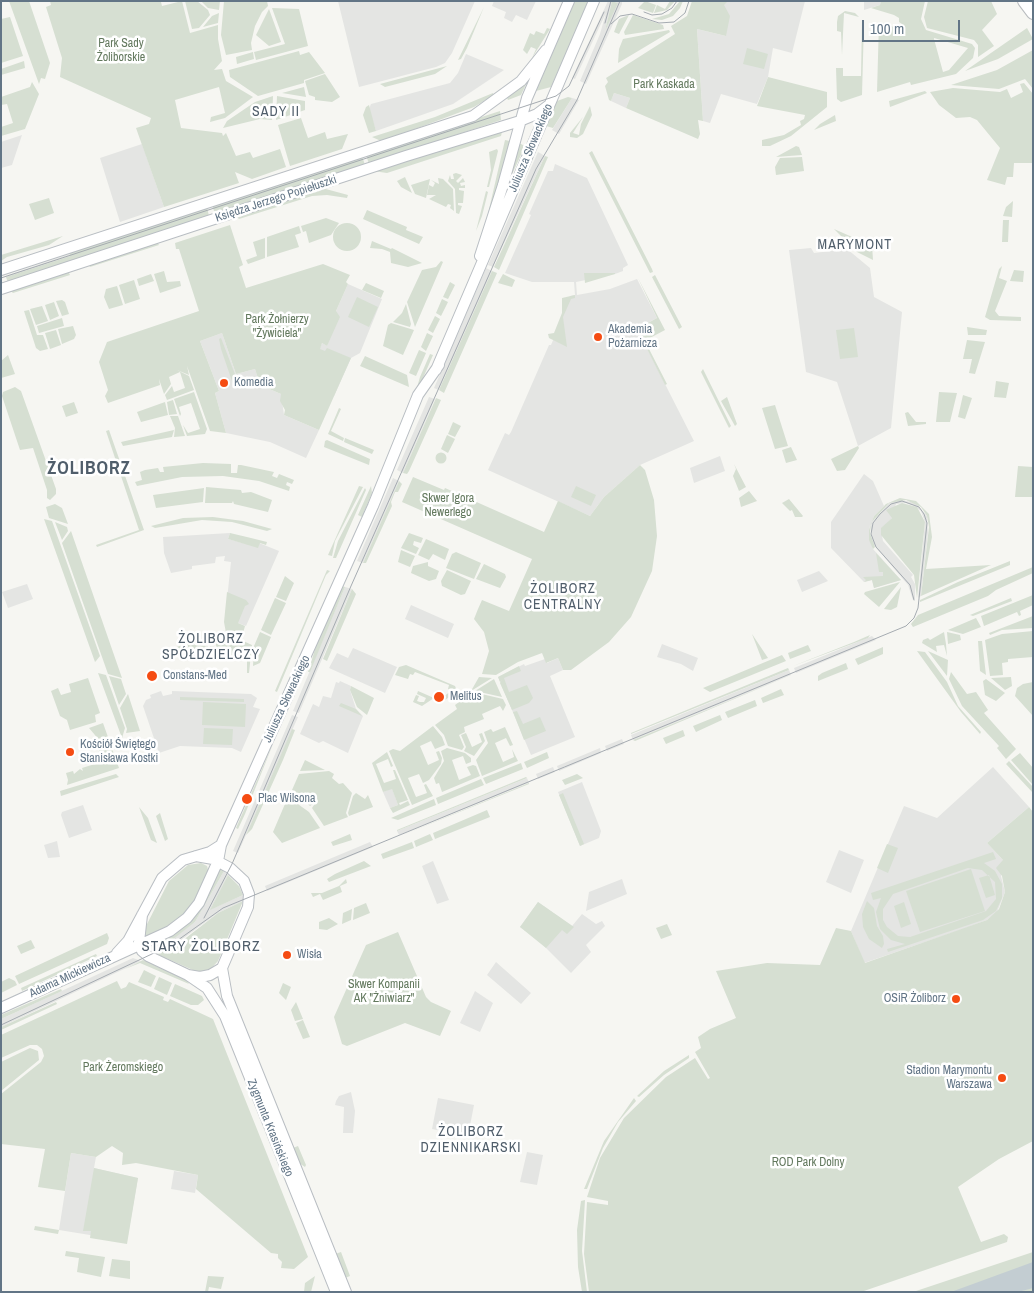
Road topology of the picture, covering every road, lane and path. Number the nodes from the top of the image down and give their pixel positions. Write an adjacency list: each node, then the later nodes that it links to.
1 (570, 1): 5 (main road, Juliusza Słowackiego)
2 (594, 1): 6 (main road, Juliusza Słowackiego)
3 (1024, 1): 4 (highway)
4 (1033, 13)
5 (546, 50): 7 (main road, Juliusza Słowackiego); 8 (main road, Księdza Jerzego Popiełuszki)
6 (549, 105): 7 (main road, Księdza Jerzego Popiełuszki); 10 (main road, Juliusza Słowackiego)
7 (520, 121): 9 (main road, Księdza Jerzego Popiełuszki); 10 (main road, Juliusza Słowackiego)
8 (1, 270)
9 (1, 289)
10 (469, 296): 11 (main road, Juliusza Słowackiego)
11 (221, 845): 12 (main road); 13 (main road, Juliusza Słowackiego)
12 (196, 856): 13 (main road); 14 (main road)
13 (218, 861): 15 (main road, Juliusza Słowackiego); 17 (main road)
14 (142, 915): 15 (main road); 16 (main road)
15 (140, 946): 16 (main road, Adama Mickiewicza); 18 (main road)
16 (114, 955): 20 (main road, Adama Mickiewicza)
17 (222, 968): 18 (main road); 19 (main road, Zygmunta Krasińskiego)
18 (188, 974): 19 (main road, Zygmunta Krasińskiego)
19 (224, 1002): 21 (main road, Zygmunta Krasińskiego)
20 (1, 1008)
21 (330, 1264): 22 (main road, Zygmunta Krasińskiego); 23 (main road, Zygmunta Krasińskiego)
22 (336, 1292)
23 (346, 1292)

